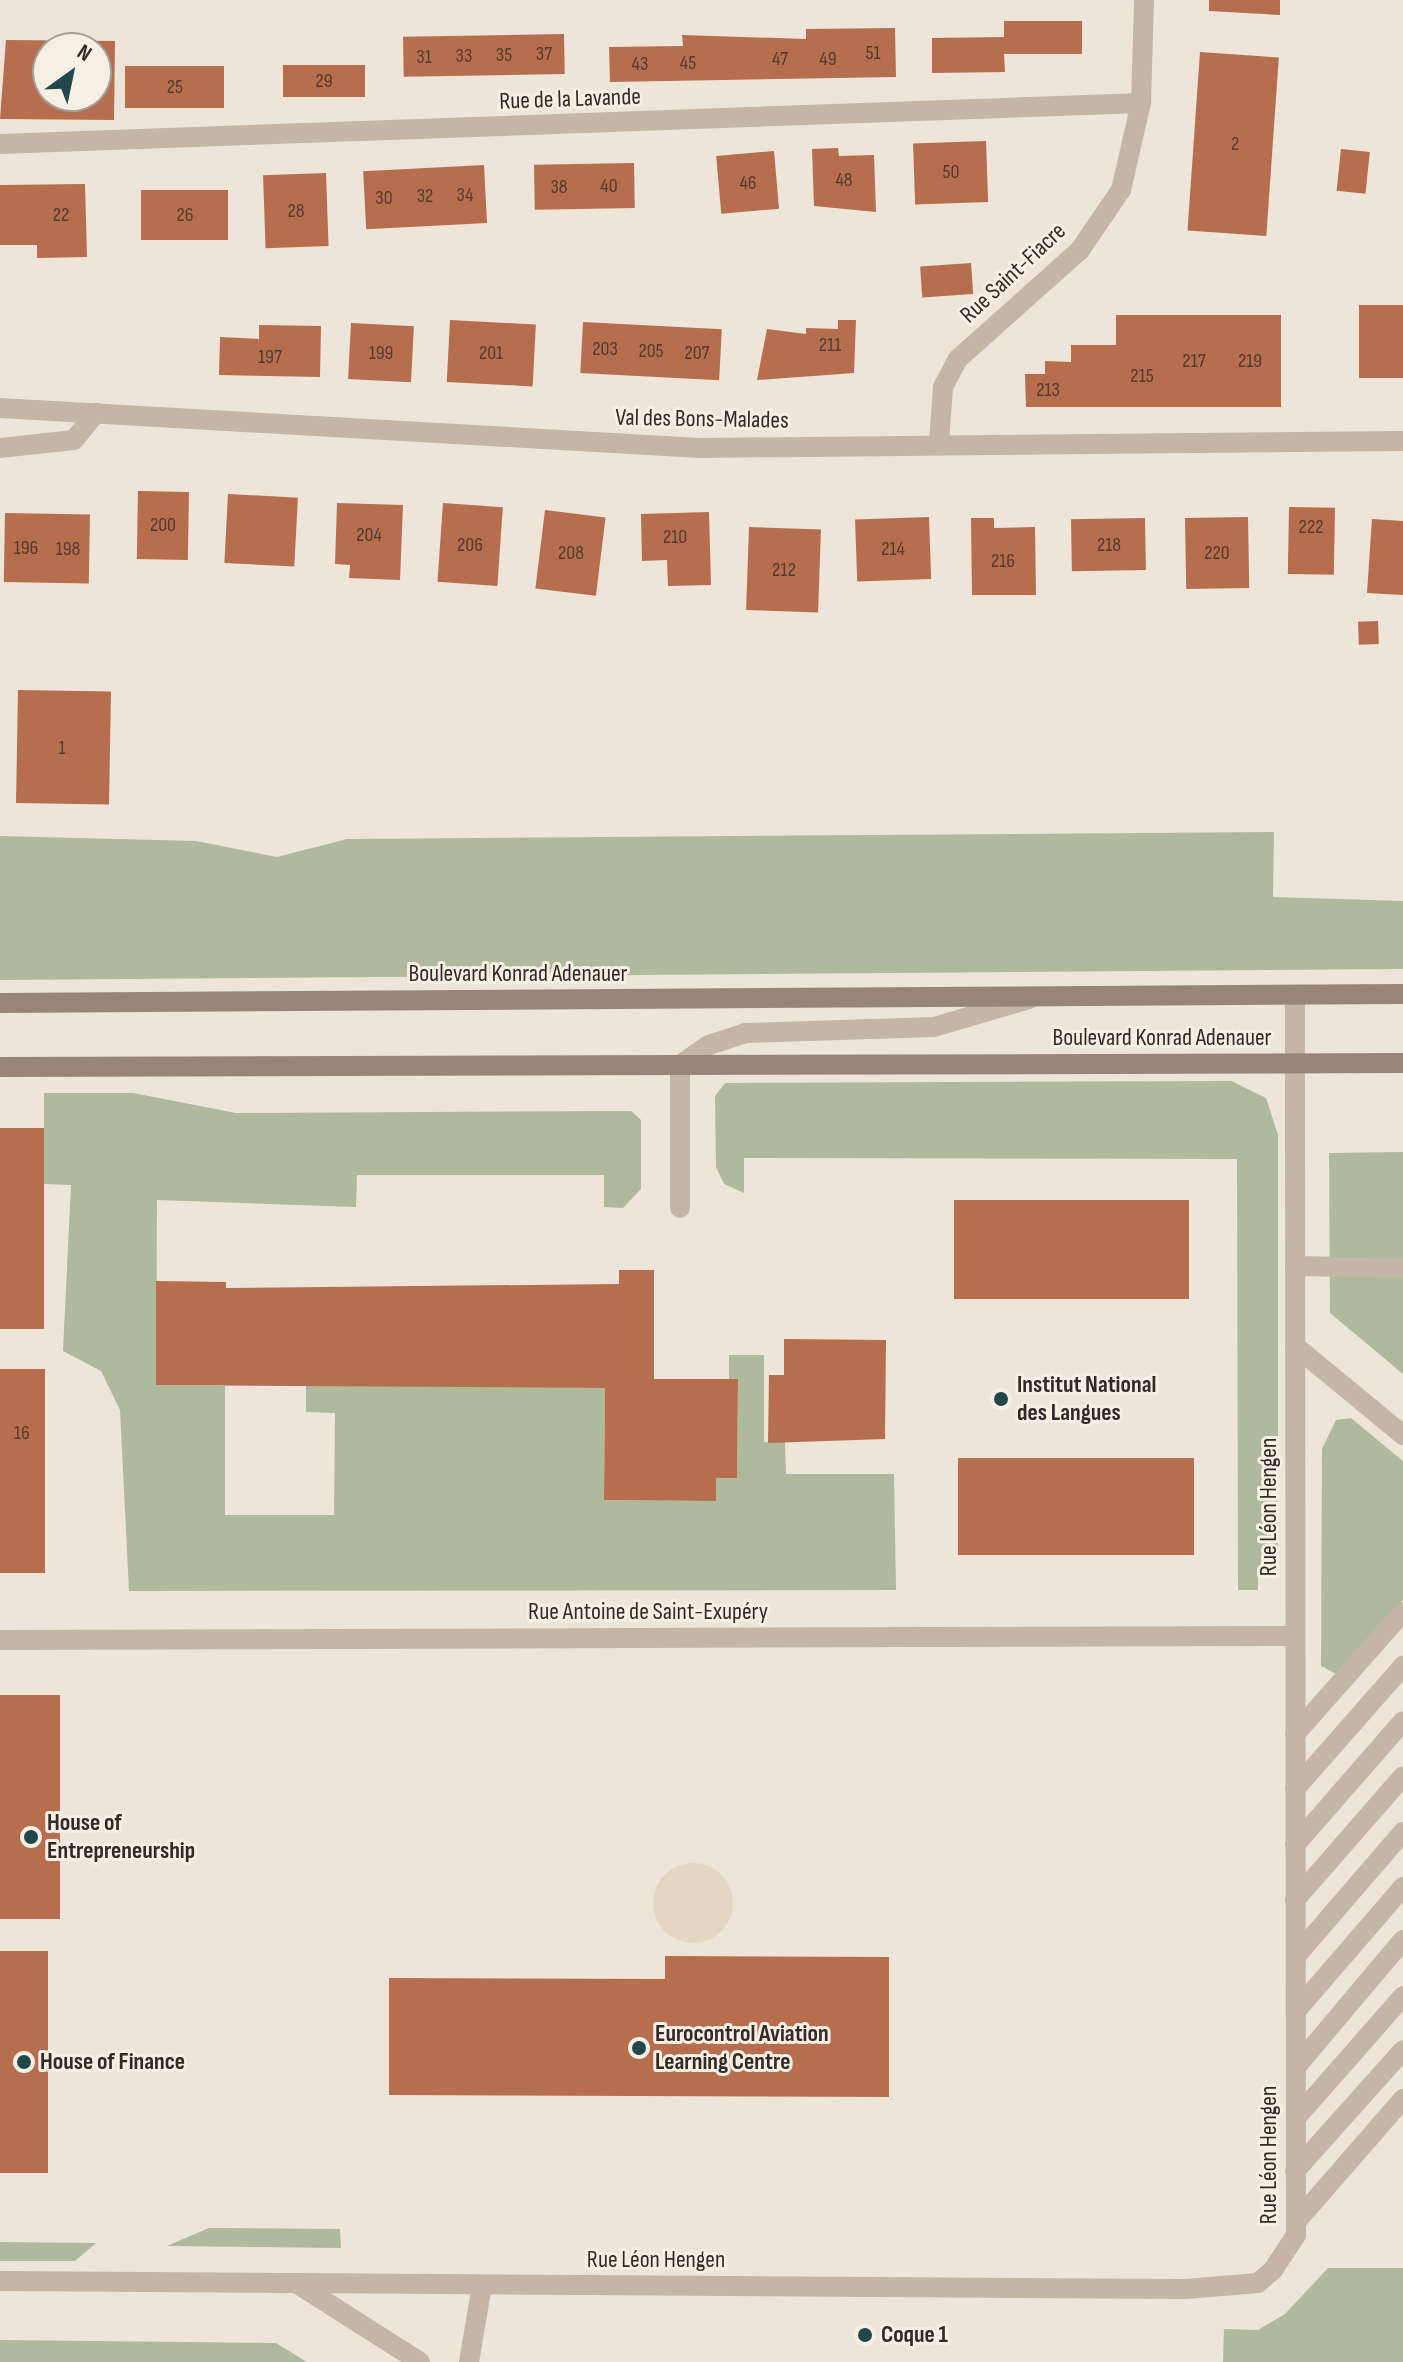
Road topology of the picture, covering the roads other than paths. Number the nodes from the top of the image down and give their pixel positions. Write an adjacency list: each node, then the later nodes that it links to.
1 (1144, 0): 2 (street, Rue Saint-Fiacre)
2 (1141, 103): 3 (street, Rue de la Lavande); 7 (street, Rue Saint-Fiacre)
3 (0, 144)
4 (0, 408): 5 (street, Val des Bons-Malades)
5 (96, 413): 7 (street, Val des Bons-Malades); 8 (street)
6 (1403, 441): 7 (street, Val des Bons-Malades)
7 (939, 442)
8 (0, 448)
9 (1403, 994): 10 (main road, Boulevard Konrad Adenauer)
10 (1295, 995): 11 (main road, Boulevard Konrad Adenauer); 14 (street, Rue Léon Hengen)
11 (1037, 996): 12 (main road, Boulevard Konrad Adenauer); 15 (street, Boulevard Konrad Adenauer)
12 (0, 1003)
13 (1403, 1063): 14 (main road, Boulevard Konrad Adenauer)
14 (1295, 1064): 15 (main road, Boulevard Konrad Adenauer); 18 (street, Rue Léon Hengen)
15 (680, 1065): 16 (main road, Boulevard Konrad Adenauer); 17 (street)
16 (0, 1067)
17 (680, 1208)
18 (1295, 1266): 19 (street); 20 (street, Rue Léon Hengen)
19 (1403, 1268)
20 (1295, 1346): 21 (street); 23 (street, Rue Léon Hengen)
21 (1403, 1435)
22 (1403, 1612): 27 (street)
23 (1295, 1636): 24 (street, Rue Antoine de Saint-Exupéry); 27 (street, Rue Léon Hengen)
24 (0, 1640)
25 (1403, 1666): 29 (street)
26 (1403, 1721): 31 (street)
27 (1295, 1734): 29 (street, Rue Léon Hengen)
28 (1403, 1776): 33 (street)
29 (1295, 1789): 31 (street, Rue Léon Hengen)
30 (1403, 1832): 35 (street)
31 (1295, 1845): 33 (street, Rue Léon Hengen)
32 (1403, 1887): 37 (street)
33 (1295, 1900): 35 (street, Rue Léon Hengen)
34 (1403, 1940): 39 (street)
35 (1296, 1956): 37 (street, Rue Léon Hengen)
36 (1403, 1996): 41 (street)
37 (1296, 2011): 39 (street, Rue Léon Hengen)
38 (1403, 2050): 42 (street)
39 (1296, 2067): 41 (street, Rue Léon Hengen)
40 (1403, 2099): 43 (street)
41 (1296, 2118): 42 (street, Rue Léon Hengen)
42 (1295, 2171): 43 (street, Rue Léon Hengen)
43 (1296, 2228): 46 (street, Rue Léon Hengen)
44 (0, 2281): 45 (street, Rue Léon Hengen)
45 (296, 2283): 46 (street, Rue Léon Hengen); 47 (street)
46 (482, 2285): 48 (street)
47 (420, 2362)
48 (469, 2362)

